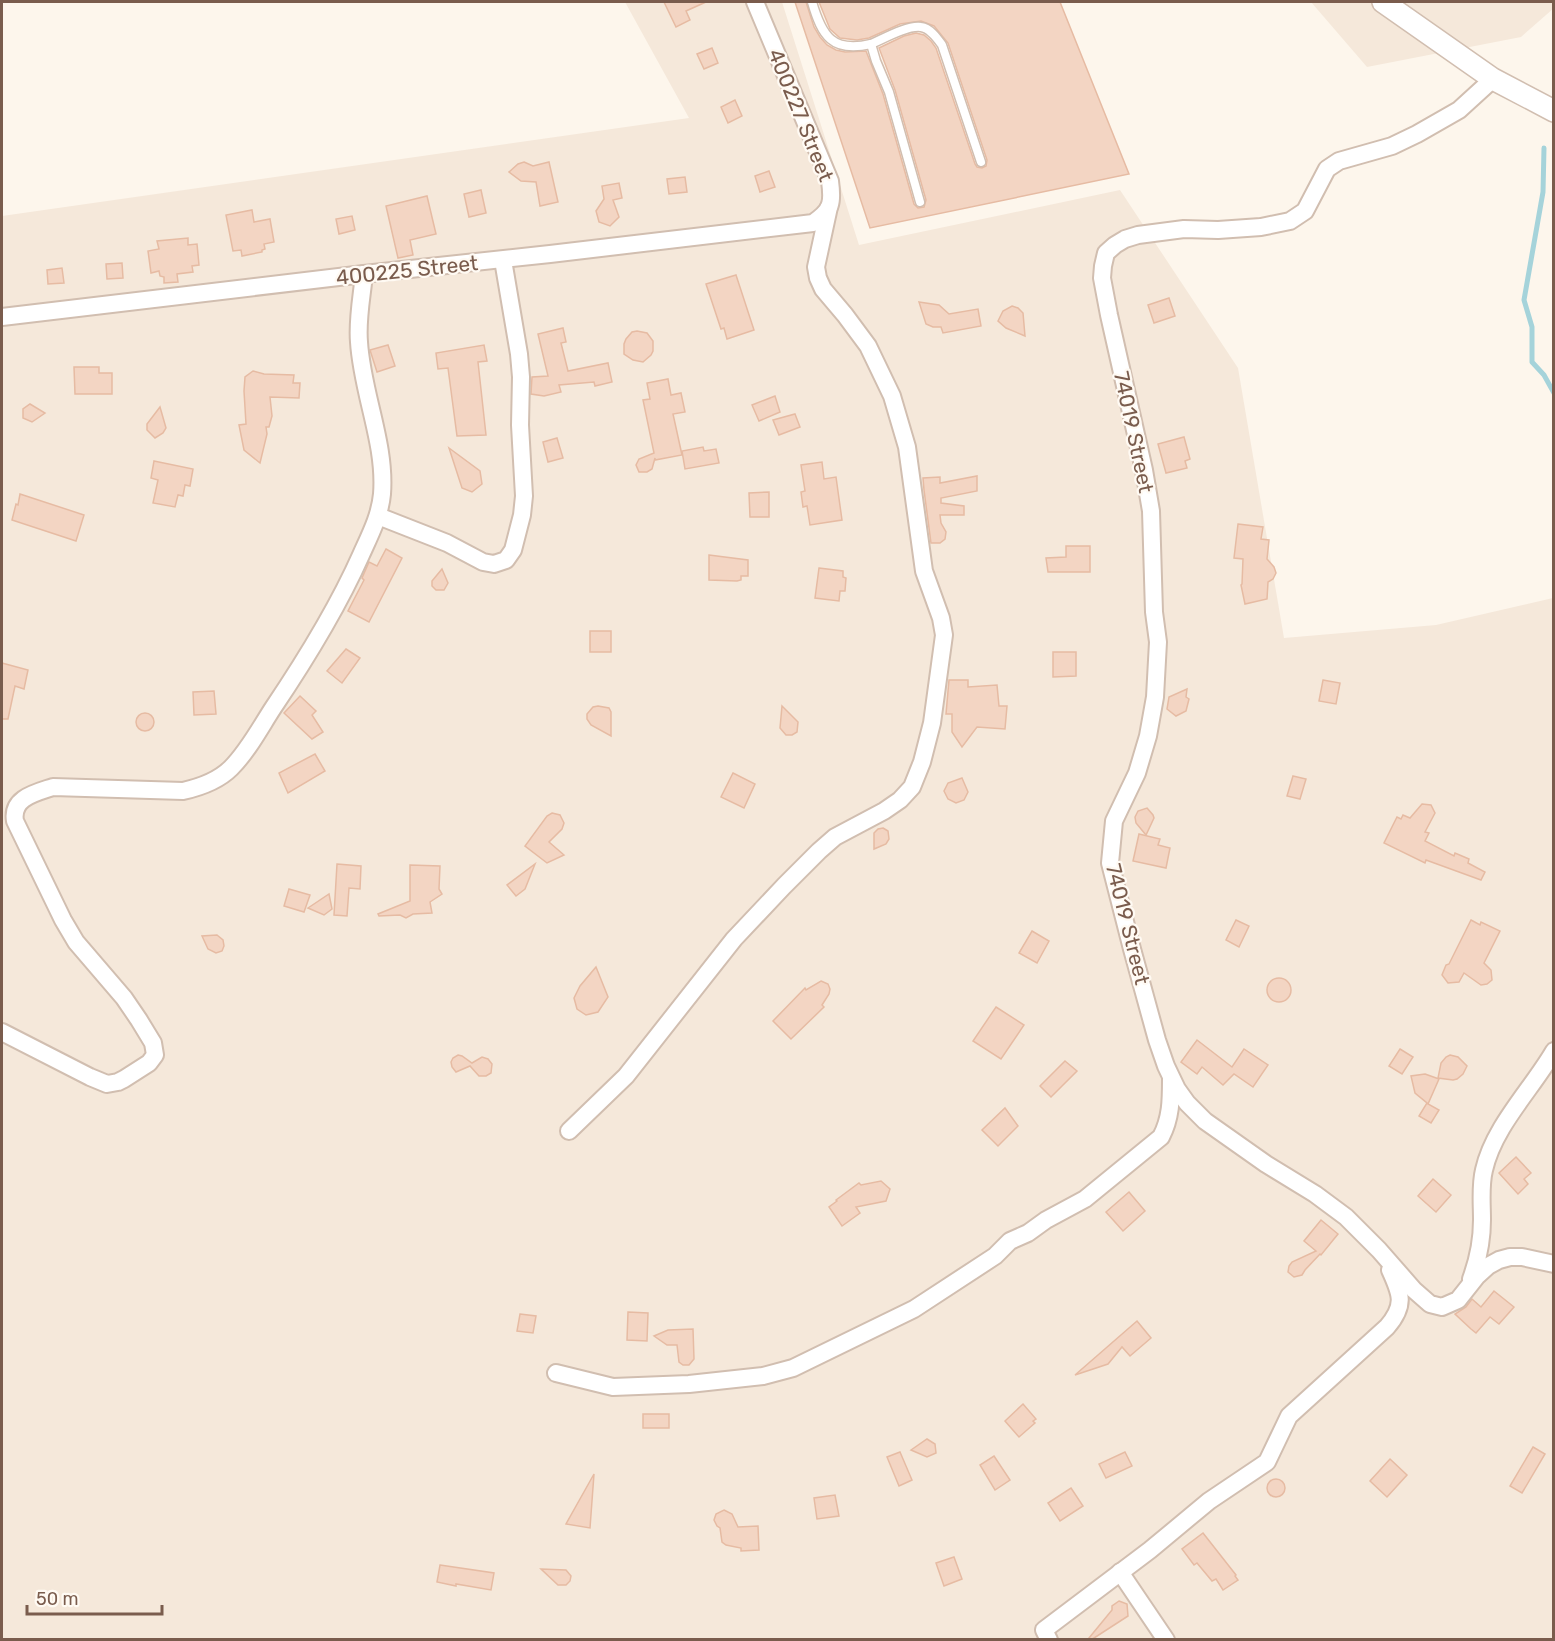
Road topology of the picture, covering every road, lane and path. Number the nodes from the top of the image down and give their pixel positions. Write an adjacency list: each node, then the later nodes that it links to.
1 (755, 2): 9 (street, 400227 Street)
2 (812, 2): 4 (lane)
3 (1383, 2): 5 (street)
4 (871, 44): 7 (lane); 8 (lane)
5 (1493, 79): 6 (street); 17 (street, 74019 Street)
6 (1554, 111)
7 (981, 162)
8 (920, 202)
9 (829, 207): 10 (street, 400227 Street); 18 (street)
10 (813, 223): 11 (street, 400225 Street)
11 (503, 260): 12 (street, 400225 Street); 14 (street)
12 (364, 274): 13 (street, 400225 Street); 14 (street)
13 (2, 317)
14 (378, 516): 15 (street)
15 (2, 1032)
16 (1554, 1051): 21 (street)
17 (1172, 1078): 19 (street, 74019 Street); 22 (street)
18 (569, 1131)
19 (1379, 1250): 21 (street, 74019 Street); 23 (street)
20 (1554, 1264): 21 (street)
21 (1468, 1288)
22 (556, 1373)
23 (1120, 1572): 24 (street); 25 (street)
24 (1048, 1640)
25 (1166, 1640)

